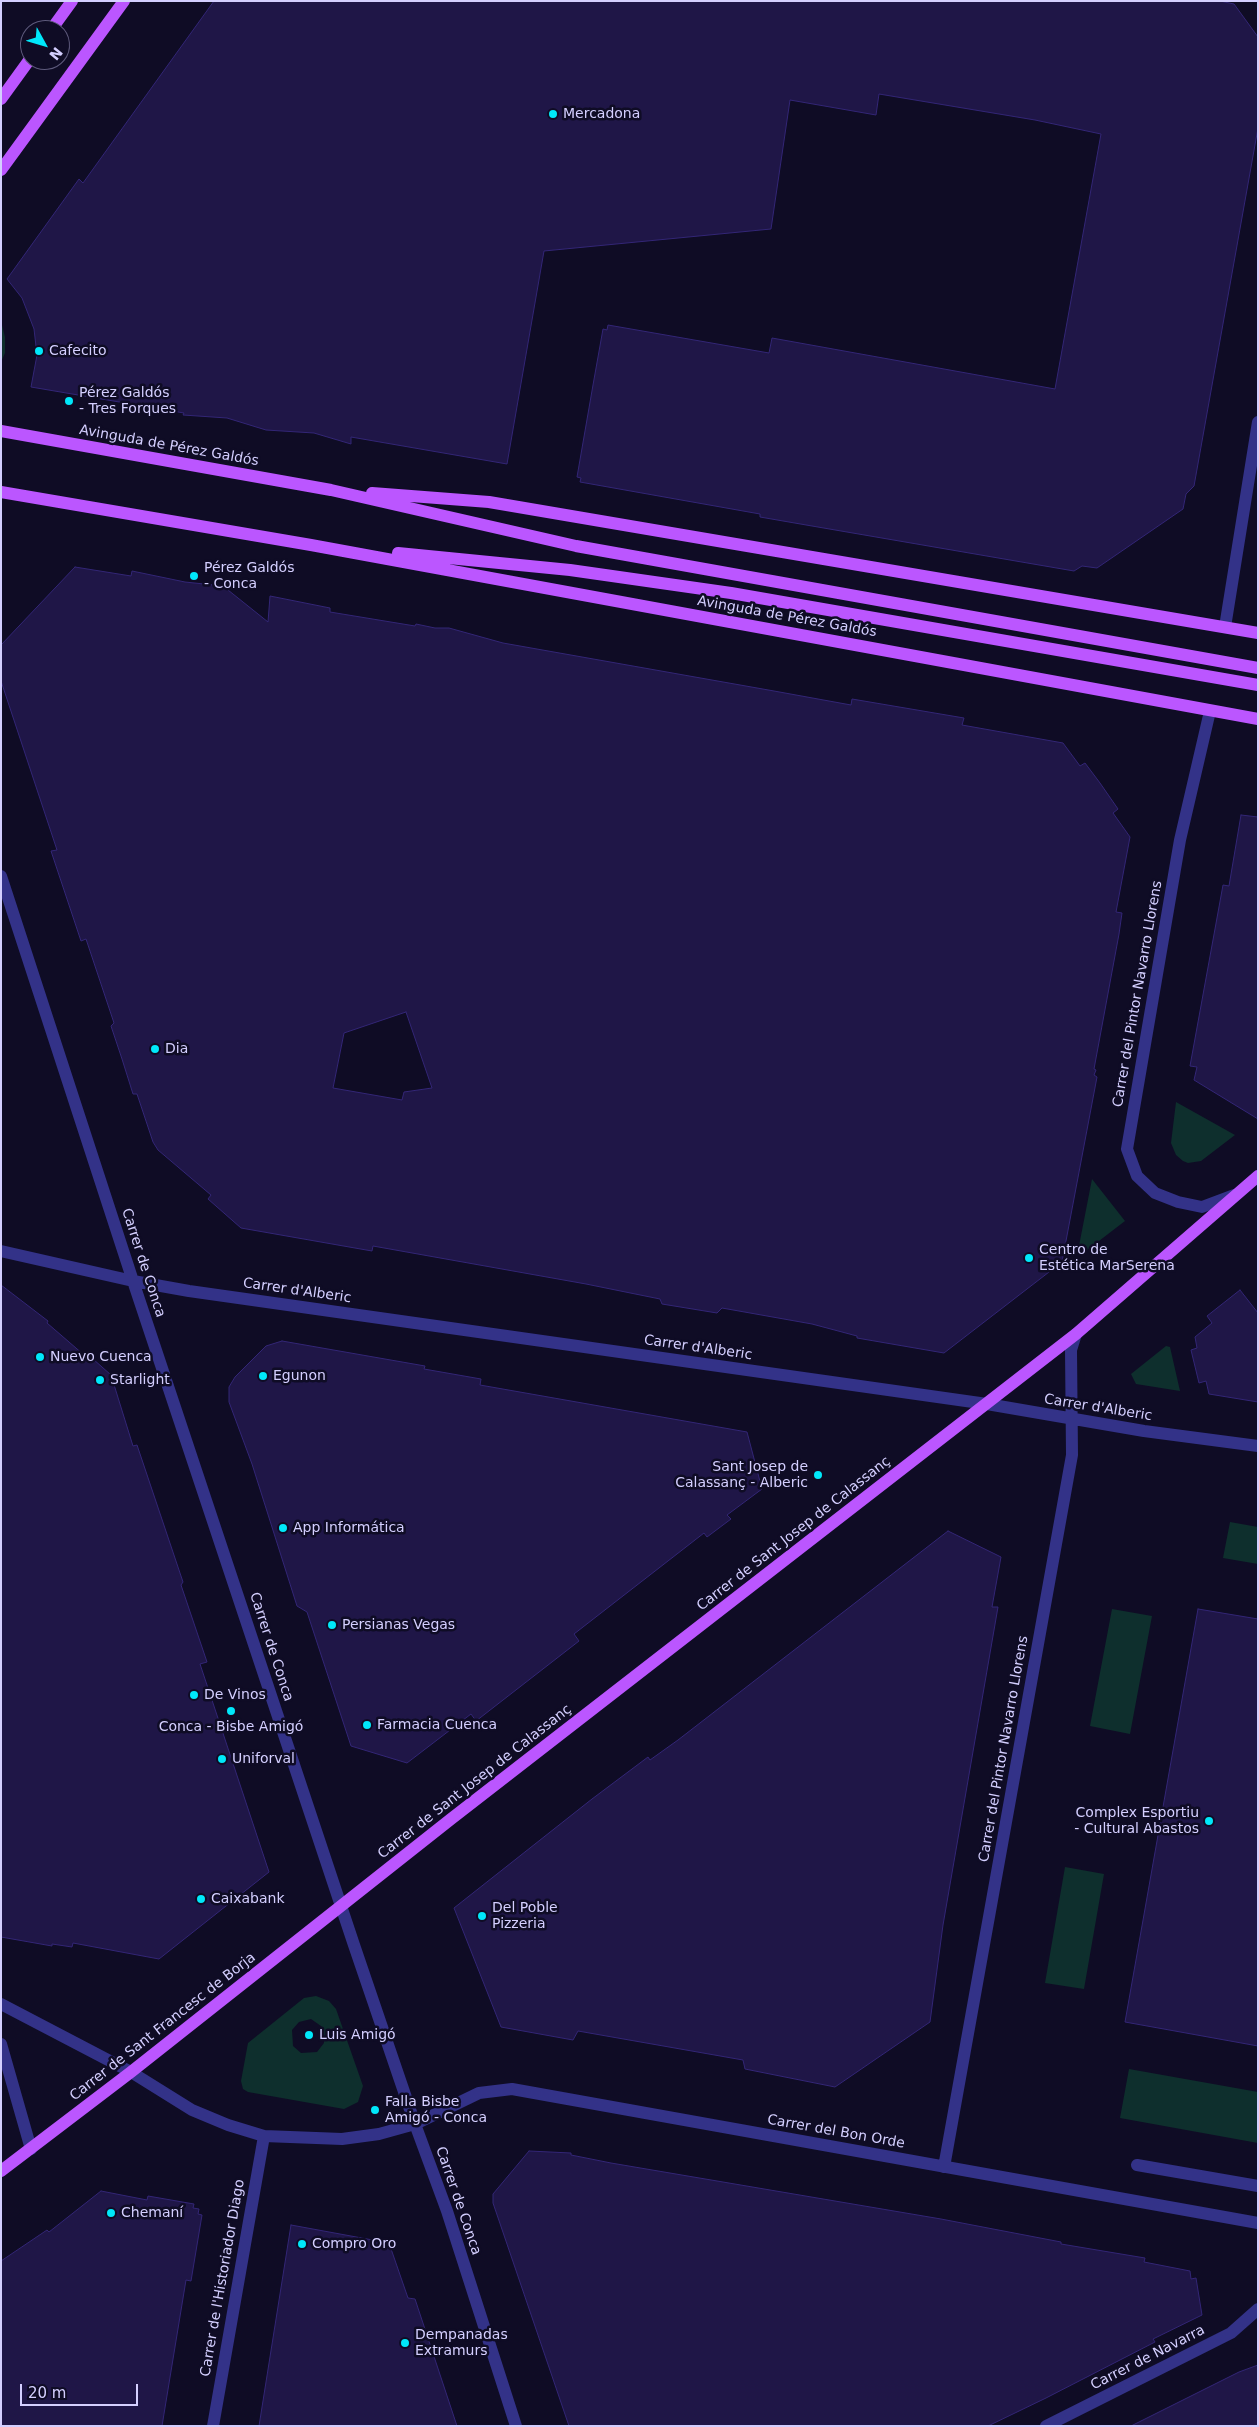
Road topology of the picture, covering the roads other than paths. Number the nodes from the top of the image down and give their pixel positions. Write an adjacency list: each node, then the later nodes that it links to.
1 (72, 1): 3 (main road)
2 (124, 1): 6 (main road)
3 (58, 20)
4 (23, 70): 5 (main road)
5 (1, 99)
6 (1, 170)
7 (1258, 422): 12 (street)
8 (1, 430): 9 (main road, Avinguda de Pérez Galdós)
9 (331, 490): 12 (main road, Avinguda de Pérez Galdós); 14 (main road, Avinguda de Pérez Galdós)
10 (1, 492): 11 (main road, Avinguda de Pérez Galdós)
11 (311, 545): 15 (main road, Avinguda de Pérez Galdós); 16 (main road, Avinguda de Pérez Galdós)
12 (1225, 627): 13 (main road, Avinguda de Pérez Galdós)
13 (1258, 633)
14 (1258, 668)
15 (1258, 685)
16 (1210, 711): 17 (main road, Avinguda de Pérez Galdós); 20 (street, Carrer del Pintor Navarro Llorens)
17 (1258, 720)
18 (1, 876): 22 (street, Carrer de Conca)
19 (1258, 1176): 20 (main road, Carrer de Sant Josep de Calassanç)
20 (1234, 1195): 23 (main road, Carrer de Sant Josep de Calassanç)
21 (1, 1251): 22 (street, Carrer d'Alberic)
22 (133, 1281): 24 (street, Carrer d'Alberic); 27 (street, Carrer de Conca)
23 (1076, 1334): 24 (main road, Carrer de Sant Josep de Calassanç); 25 (street, Carrer del Pintor Navarro Llorens)
24 (987, 1404): 25 (street, Carrer d'Alberic); 27 (main road, Carrer de Sant Josep de Calassanç)
25 (1074, 1419): 26 (street, Carrer d'Alberic); 35 (street, Carrer del Pintor Navarro Llorens)
26 (1258, 1446)
27 (342, 1906): 30 (main road, Carrer de Sant Francesc de Borja); 31 (street, Carrer de Conca)
28 (1, 2004): 30 (street, Carrer del Bon Orde)
29 (1, 2044): 33 (street)
30 (131, 2072): 32 (street, Carrer del Bon Orde); 33 (main road, Carrer de Sant Francesc de Borja)
31 (415, 2124): 32 (street, Carrer del Bon Orde); 35 (street, Carrer del Bon Orde); 41 (street, Carrer de Conca)
32 (264, 2136): 40 (street, Carrer de l'Historiador Diago)
33 (31, 2149): 36 (main road, Carrer de Sant Francesc de Borja)
34 (1137, 2165): 37 (street)
35 (944, 2167): 38 (street, Carrer del Bon Orde)
36 (1, 2171)
37 (1258, 2186)
38 (1258, 2224)
39 (1258, 2309): 42 (street, Carrer de Navarra)
40 (213, 2426)
41 (516, 2426)
42 (1046, 2426)

